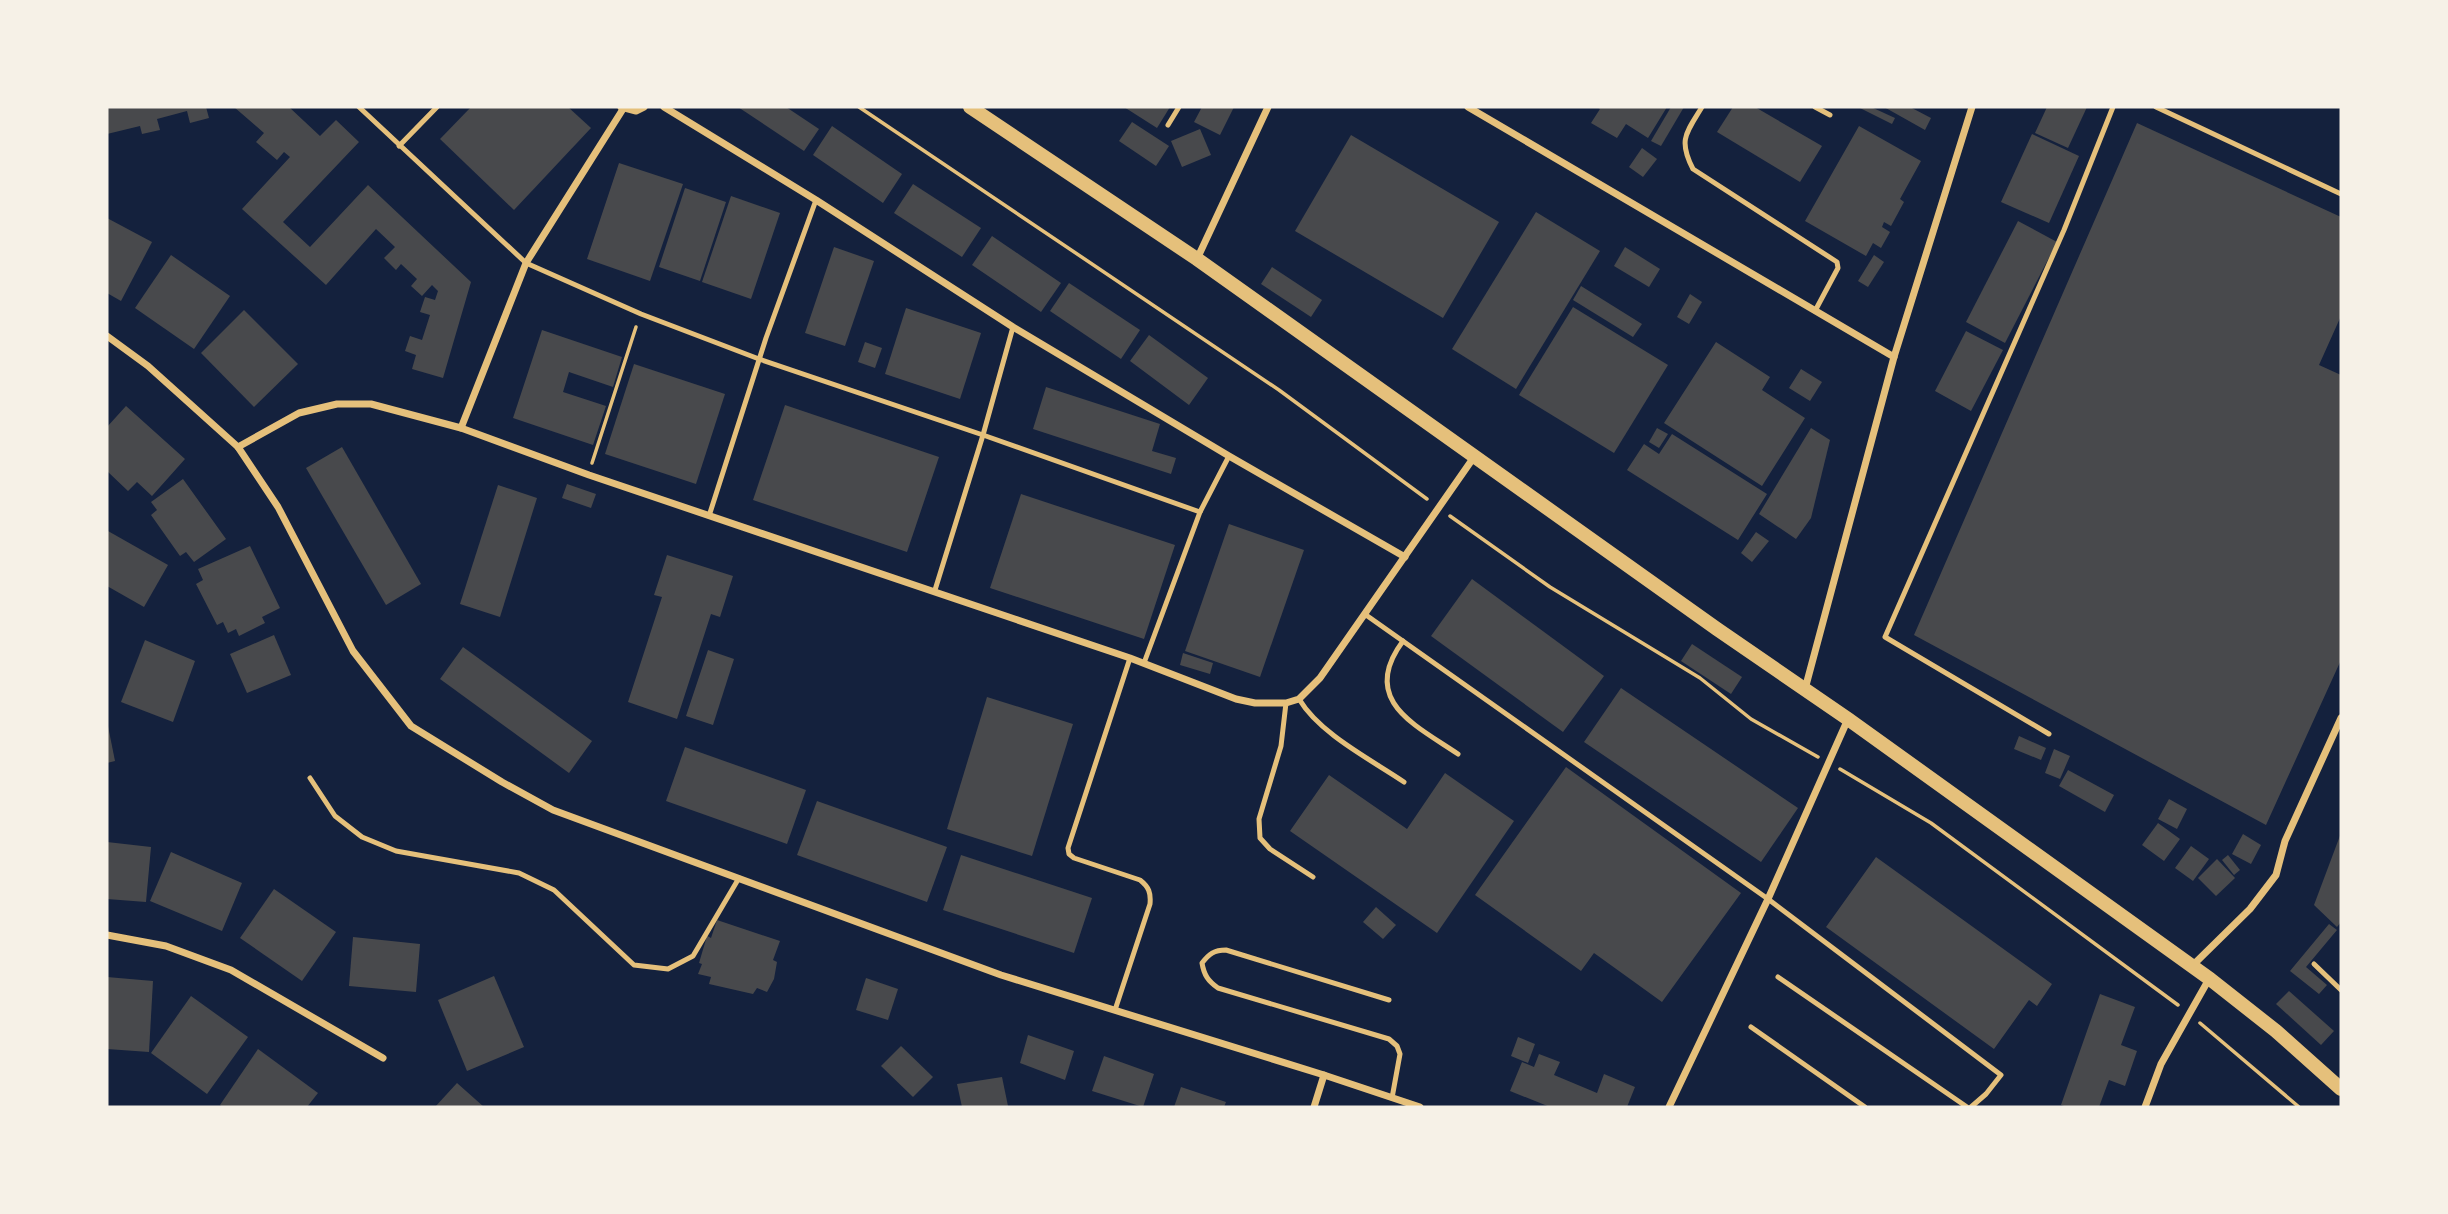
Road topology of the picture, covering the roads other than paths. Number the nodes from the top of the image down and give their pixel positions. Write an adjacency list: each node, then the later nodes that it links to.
1 (359, 107): 17 (lane)
2 (437, 107): 17 (lane)
3 (644, 107): 14 (street)
4 (664, 107): 19 (street)
5 (970, 107): 20 (main road)
6 (1179, 107): 16 (lane)
7 (1268, 107): 20 (street)
8 (1468, 107): 22 (street)
9 (1702, 107): 22 (lane)
10 (1815, 107): 15 (lane)
11 (1972, 107): 25 (street)
12 (2113, 107): 45 (lane)
13 (2156, 107): 18 (lane)
14 (621, 108): 21 (street)
15 (1830, 115)
16 (1168, 125)
17 (399, 146): 21 (lane)
18 (2341, 194)
19 (816, 200): 23 (street); 26 (lane)
20 (1197, 259): 31 (main road)
21 (526, 263): 26 (lane); 27 (street)
22 (1815, 311): 25 (street)
23 (1013, 327): 28 (lane); 30 (street)
24 (107, 336): 29 (street)
25 (1894, 357): 40 (street)
26 (759, 359): 28 (lane); 33 (lane)
27 (461, 428): 29 (street); 33 (street)
28 (983, 435): 32 (lane); 35 (lane)
29 (238, 447): 50 (street)
30 (1229, 456): 32 (lane); 34 (street)
31 (1474, 457): 34 (street); 40 (main road)
32 (1200, 512): 39 (lane)
33 (709, 516): 35 (street)
34 (1405, 557): 36 (street)
35 (935, 590): 38 (street)
36 (1366, 615): 37 (lane); 41 (street)
37 (1403, 641): 46 (lane); 51 (lane)
38 (1130, 658): 39 (street); 59 (lane)
39 (1144, 663): 42 (street)
40 (1805, 689): 44 (main road)
41 (1299, 699): 42 (street); 48 (lane)
42 (1286, 703): 49 (lane)
43 (2341, 718): 54 (street)
44 (1848, 719): 51 (street); 54 (main road)
45 (2049, 734)
46 (1458, 754)
47 (310, 778): 50 (lane)
48 (1404, 782)
49 (1313, 877)
50 (739, 878): 59 (street)
51 (1768, 900): 67 (street); 69 (lane)
52 (107, 936): 61 (street)
53 (2314, 964): 57 (lane)
54 (2192, 966): 56 (main road)
55 (1779, 977): 69 (lane)
56 (2210, 979): 63 (main road); 70 (street)
57 (2341, 990)
58 (1390, 1000): 64 (lane)
59 (1115, 1010): 62 (street)
60 (1751, 1027): 68 (lane)
61 (383, 1058)
62 (1324, 1075): 64 (street); 65 (street)
63 (2341, 1089)
64 (1392, 1098): 66 (street)
65 (1314, 1107)
66 (1420, 1107)
67 (1669, 1107)
68 (1866, 1107)
69 (1969, 1107)
70 (2144, 1107)

